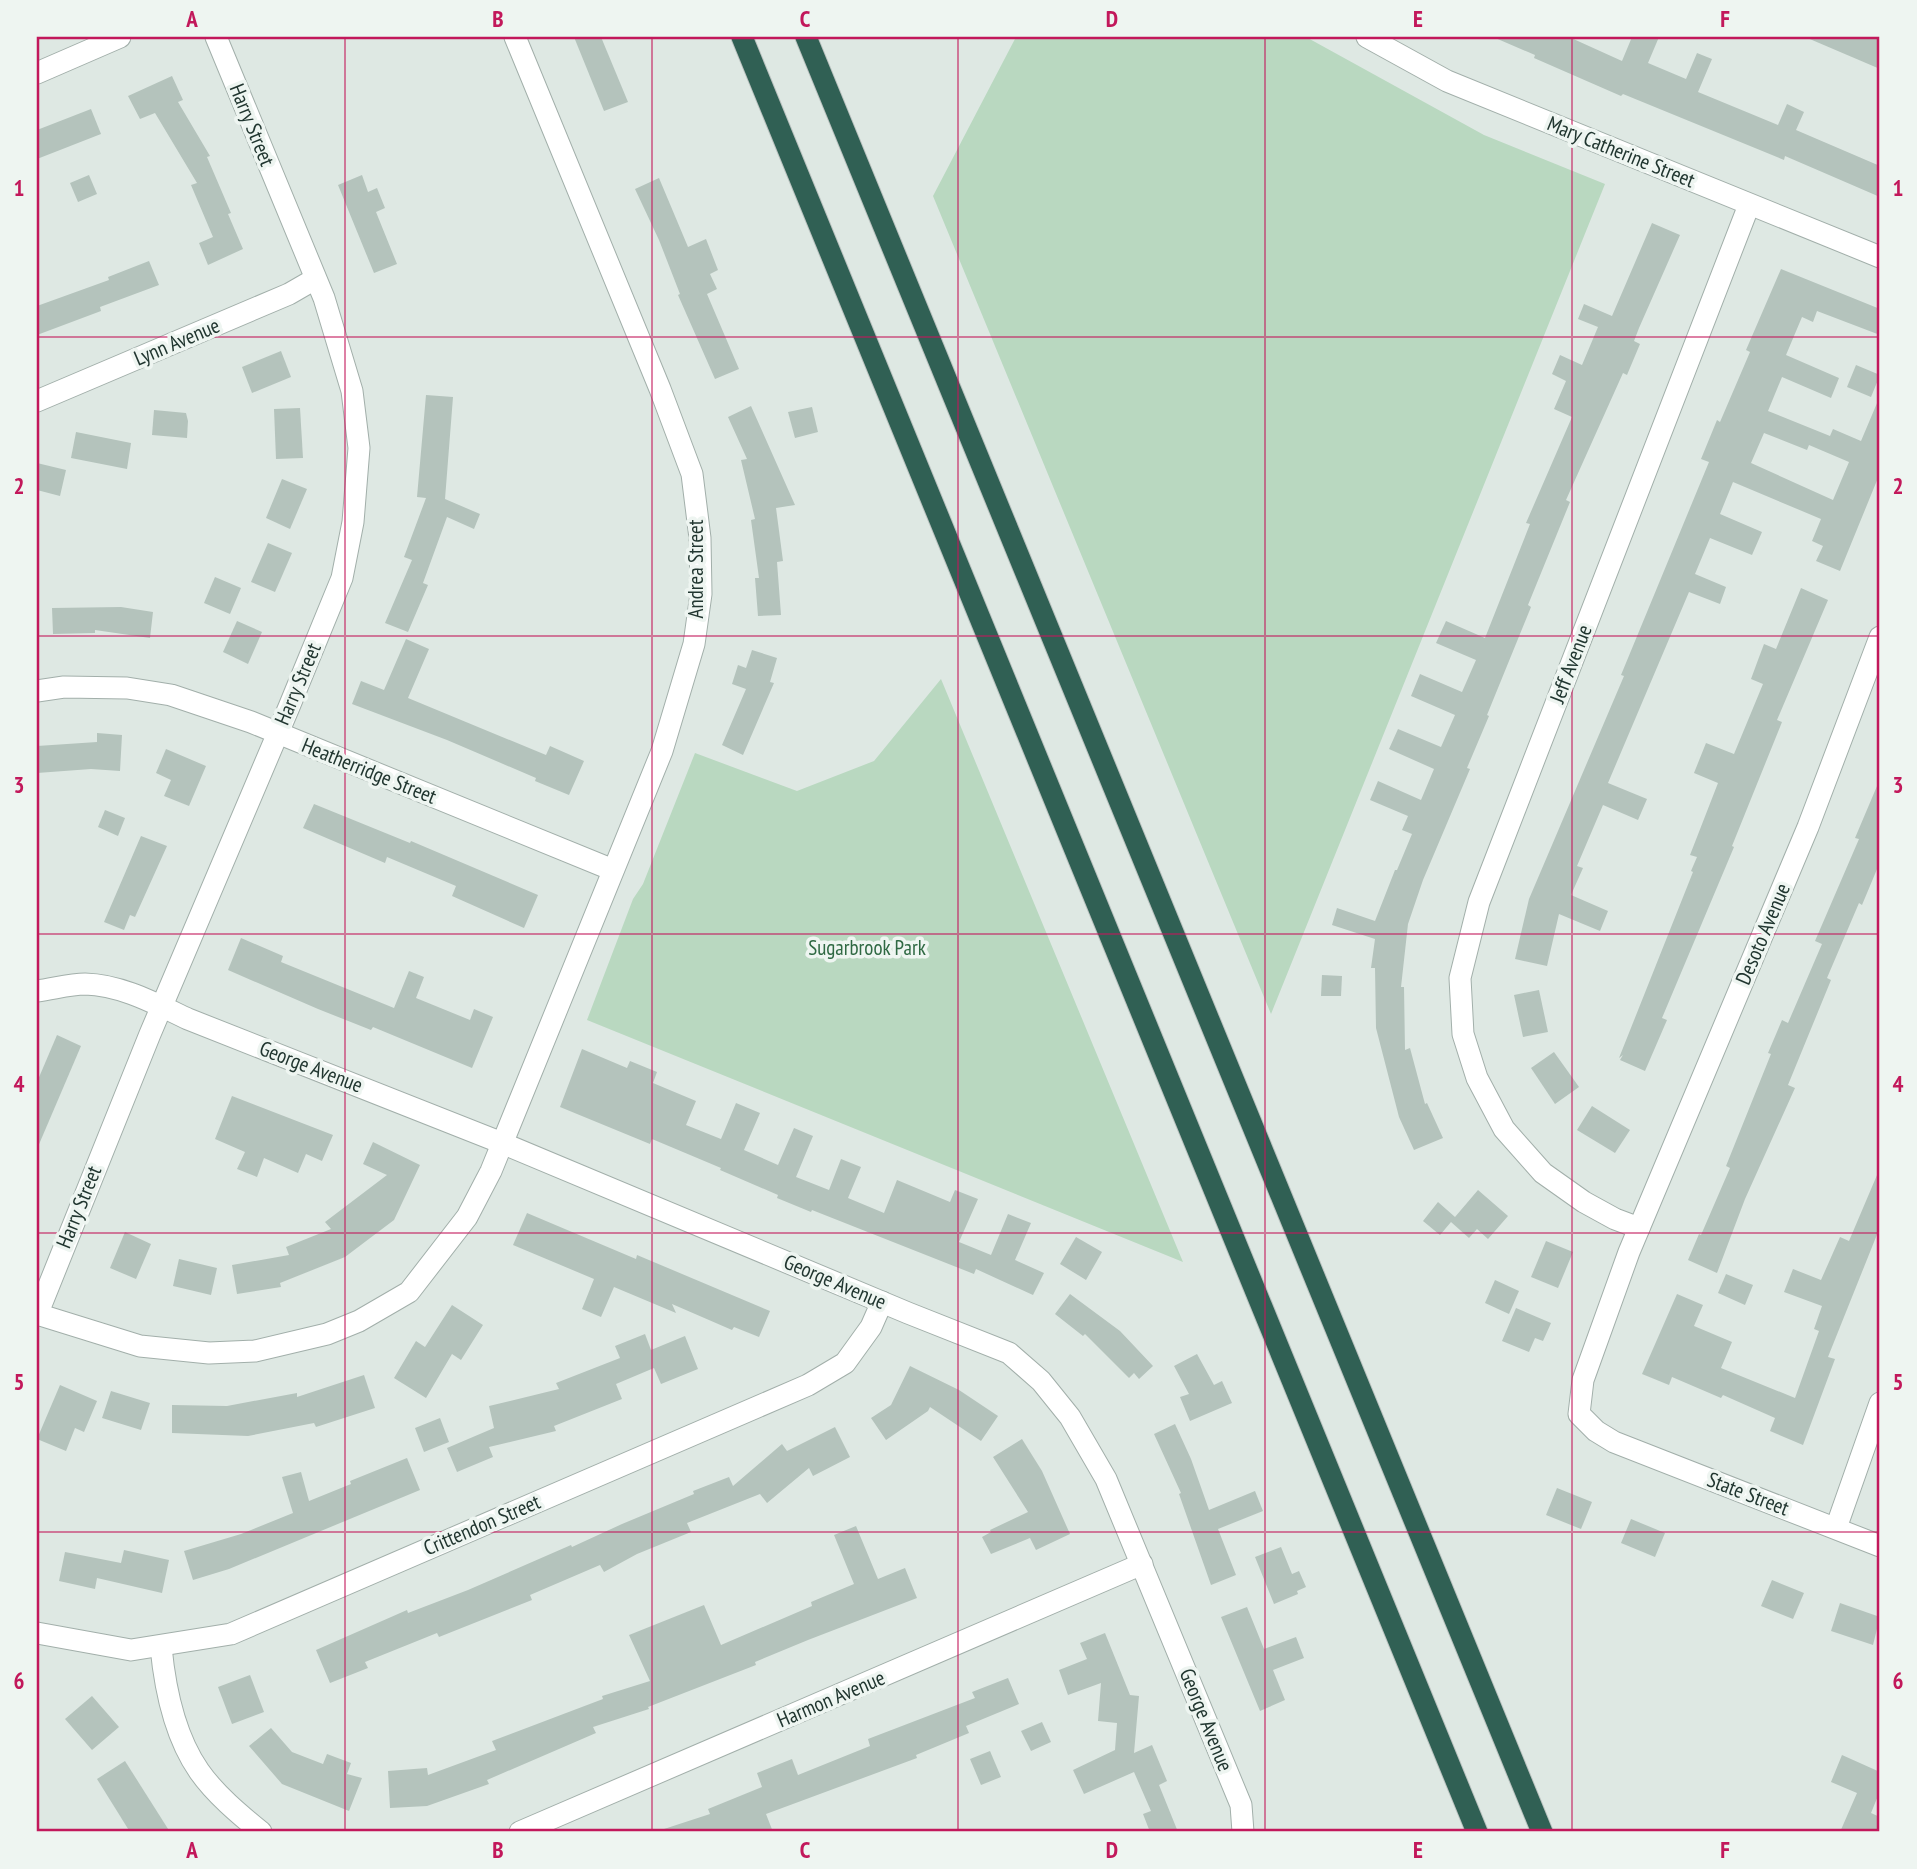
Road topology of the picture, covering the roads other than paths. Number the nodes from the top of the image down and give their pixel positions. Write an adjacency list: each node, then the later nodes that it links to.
1 (120, 37): 7 (street)
2 (216, 37): 10 (street, Harry Street)
3 (515, 37): 15 (street, Andrea Street)
4 (742, 37): 32 (highway)
5 (806, 37): 33 (highway)
6 (1367, 37): 8 (street, Mary Catherine Street)
7 (37, 73)
8 (1749, 205): 9 (street, Mary Catherine Street); 19 (street, Jeff Avenue)
9 (1880, 257)
10 (315, 279): 11 (street, Lynn Avenue); 14 (street, Harry Street)
11 (37, 401)
12 (1880, 637): 19 (street, Desoto Avenue)
13 (37, 691): 14 (street, Heatherridge Street)
14 (278, 733): 15 (street, Heatherridge Street); 17 (street, Harry Street)
15 (613, 870): 18 (street, Andrea Street)
16 (37, 991): 17 (street, George Avenue)
17 (161, 1007): 18 (street, George Avenue); 21 (street, Harry Street)
18 (502, 1143): 20 (street, George Avenue); 21 (street, Andrea Street)
19 (1639, 1228): 23 (street, Desoto Avenue)
20 (883, 1302): 26 (street, George Avenue); 28 (street, Crittendon Street)
21 (37, 1314)
22 (1880, 1403): 24 (street)
23 (1615, 1442): 24 (street, State Street)
24 (1836, 1528): 25 (street, State Street)
25 (1880, 1546)
26 (1142, 1564): 30 (street, Harmon Avenue); 31 (street, George Avenue)
27 (37, 1633): 28 (street, Crittendon Street)
28 (161, 1647): 29 (street)
29 (261, 1832)
30 (520, 1832)
31 (1243, 1832)
32 (1477, 1832)
33 (1542, 1832)

